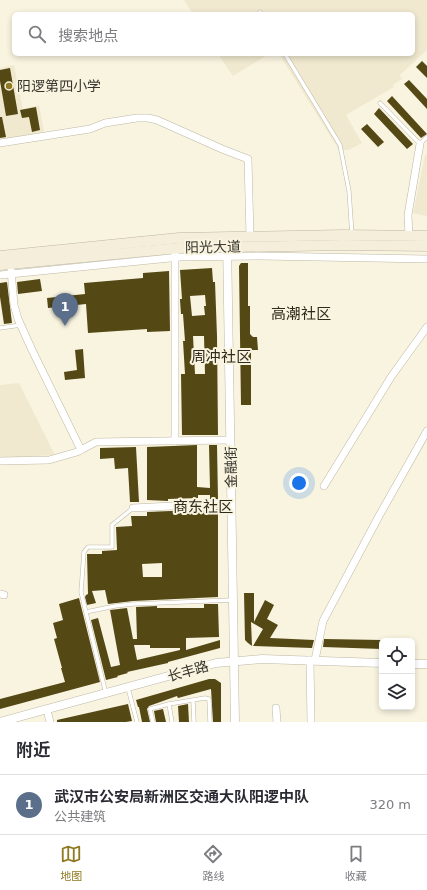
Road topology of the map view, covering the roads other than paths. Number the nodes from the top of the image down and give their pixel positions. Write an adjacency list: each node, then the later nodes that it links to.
1 (286, 56): 6 (lane)
2 (380, 103): 5 (lane)
3 (427, 137): 5 (lane)
4 (0, 144): 9 (street)
5 (420, 144): 7 (street)
6 (352, 235): 7 (main road, 阳光大道); 9 (main road, 阳光大道)
7 (409, 236): 8 (main road, 阳光大道)
8 (427, 236)
9 (250, 237): 11 (main road, 阳光大道)
10 (427, 246): 11 (main road, 阳光大道)
11 (227, 247): 12 (main road, 阳光大道); 13 (main road, 阳光大道); 14 (street); 21 (street, 金融街)
12 (174, 253): 15 (main road, 阳光大道); 22 (street)
13 (0, 256)
14 (427, 259)
15 (7, 268): 16 (street); 17 (street)
16 (0, 275)
17 (21, 325): 19 (lane); 23 (street)
18 (427, 327): 25 (street)
19 (0, 328)
20 (427, 431): 30 (street)
21 (230, 440): 22 (street); 26 (street, 金融街)
22 (175, 441): 23 (street)
23 (81, 450): 24 (street)
24 (0, 461)
25 (324, 486)
26 (231, 503): 27 (street); 28 (street, 金融街)
27 (133, 508): 29 (lane)
28 (233, 600): 29 (lane); 31 (street, 金融街)
29 (86, 612): 36 (lane)
30 (312, 660): 31 (street, 长丰路); 32 (street, 长丰路); 50 (street)
31 (234, 661): 35 (street, 长丰路); 48 (street, 金融街)
32 (379, 663)
33 (415, 664): 34 (street)
34 (427, 664)
35 (128, 688): 36 (street, 长丰路); 43 (lane)
36 (106, 694): 40 (street, 长丰路)
37 (193, 701): 38 (lane); 46 (lane); 47 (lane)
38 (169, 704): 44 (lane); 45 (lane)
39 (276, 708): 49 (street)
40 (47, 710): 41 (street, 长丰路); 42 (street)
41 (0, 722)
42 (50, 722)
43 (137, 722)
44 (153, 722)
45 (172, 722)
46 (194, 722)
47 (210, 722)
48 (235, 722)
49 (277, 722)
50 (311, 722)

